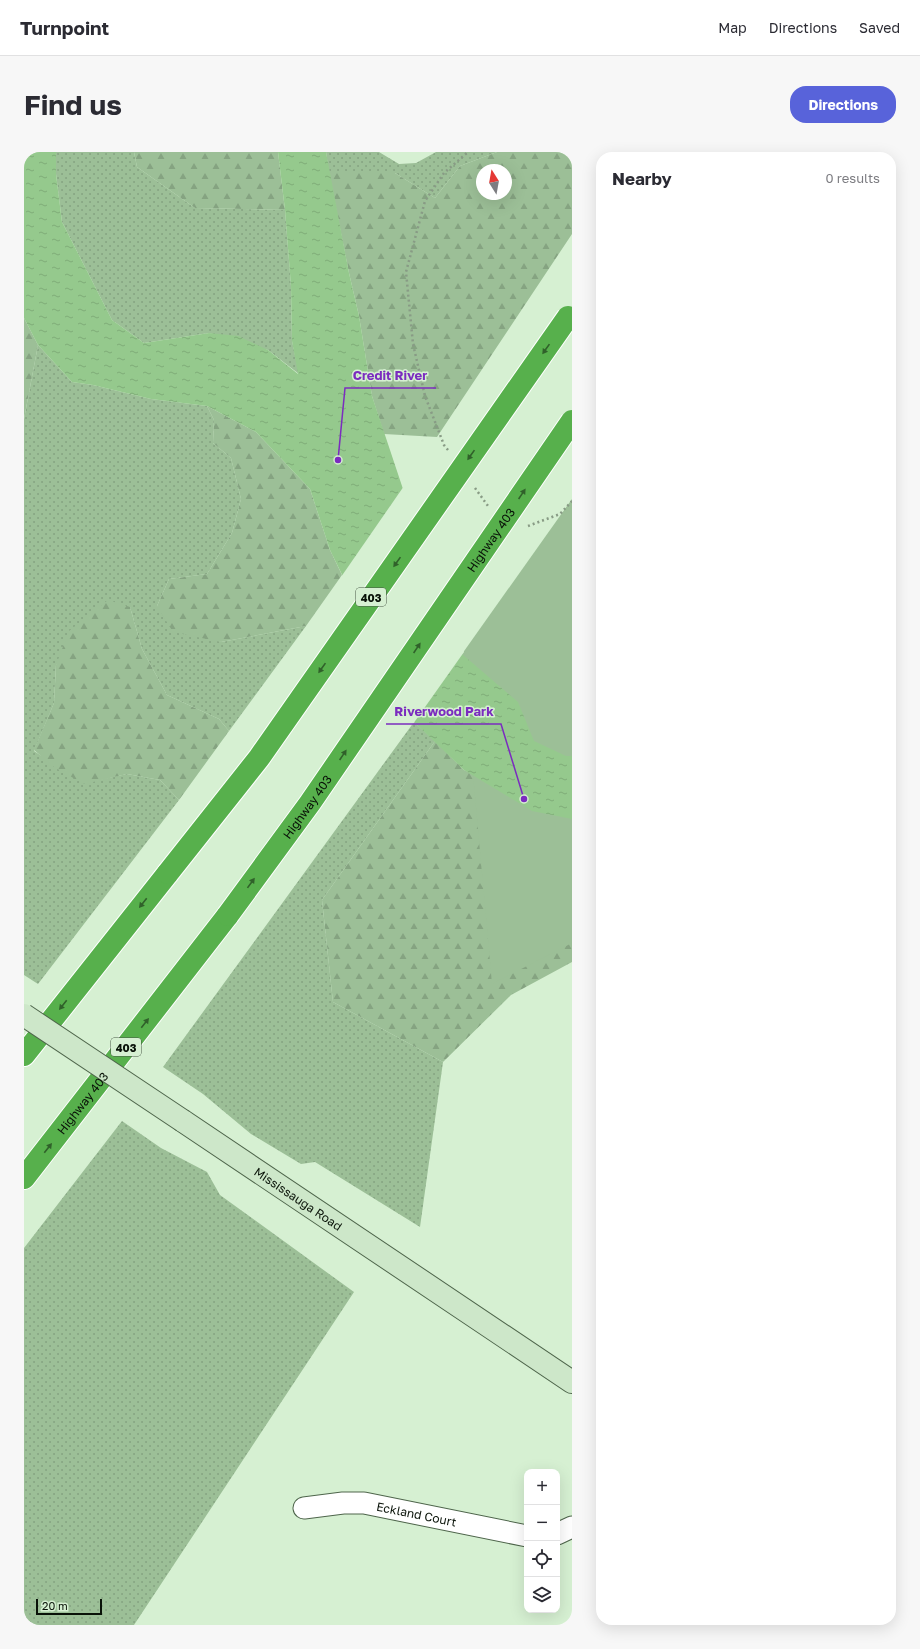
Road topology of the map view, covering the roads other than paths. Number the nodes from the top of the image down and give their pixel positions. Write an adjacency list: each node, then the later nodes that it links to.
1 (572, 311): 4 (highway, 403, one-way to 4, bridge)
2 (572, 421): 5 (highway, Highway 403 / 403, one-way to 2, bridge)
3 (24, 1015): 6 (main road, Mississauga Road, bridge)
4 (24, 1055)
5 (24, 1178)
6 (572, 1382)
7 (304, 1508): 10 (street, Eckland Court)
8 (572, 1527): 9 (street)
9 (560, 1533)
10 (524, 1535)

